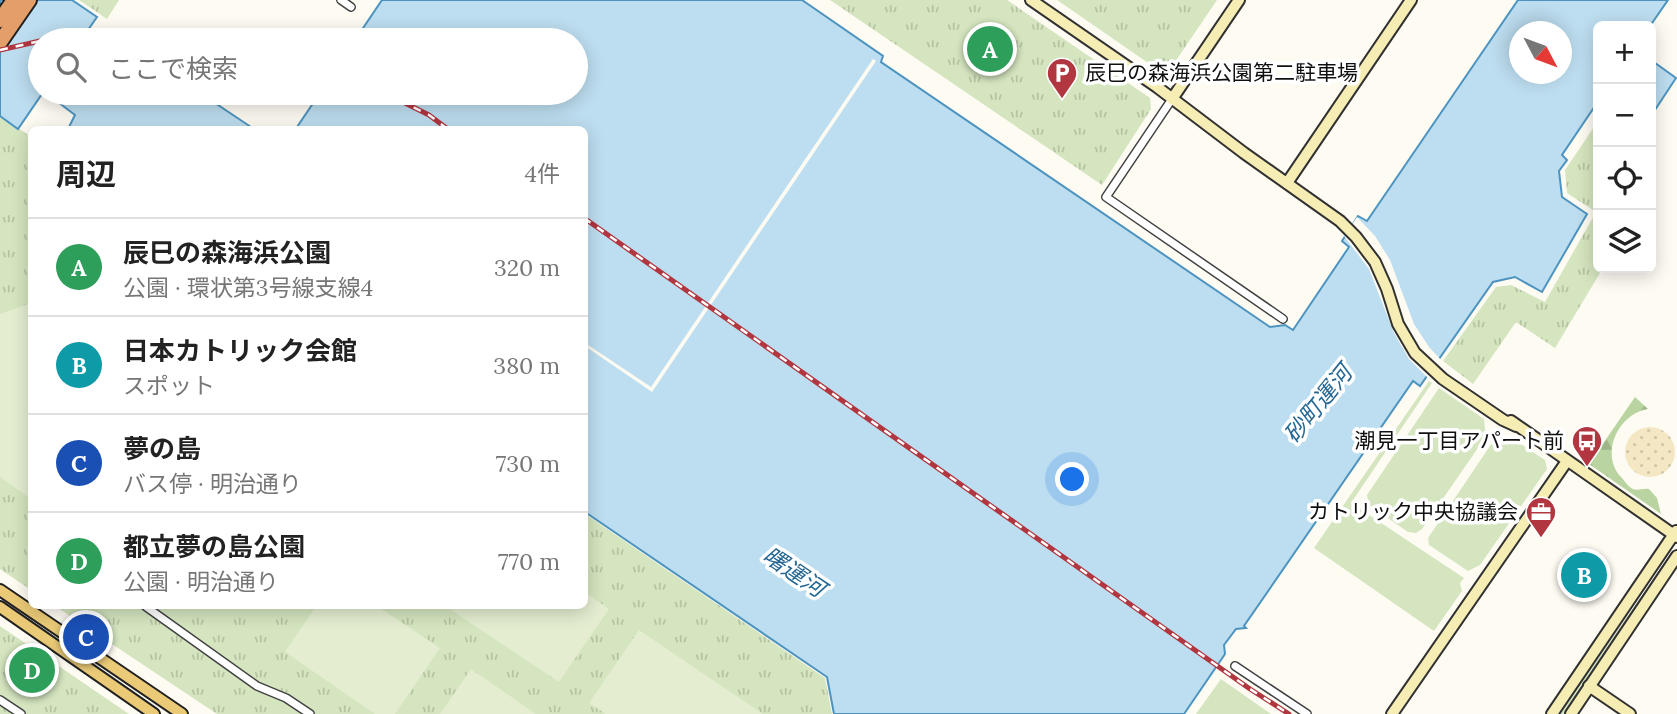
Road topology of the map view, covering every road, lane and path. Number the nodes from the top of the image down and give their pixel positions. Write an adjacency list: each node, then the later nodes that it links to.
1 (13, 0): 8 (highway)
2 (29, 0): 9 (highway)
3 (341, 0): 7 (street)
4 (1031, 0): 10 (street)
5 (1239, 0): 10 (street)
6 (1411, 0): 11 (street)
7 (351, 7)
8 (0, 20)
9 (0, 42)
10 (1172, 99): 11 (street); 12 (street)
11 (1288, 181): 13 (street)
12 (1283, 319)
13 (1567, 461): 14 (street); 29 (street)
14 (1676, 534): 30 (street)
15 (1677, 556): 22 (street)
16 (0, 590): 17 (main road)
17 (28, 604)
18 (0, 607): 25 (main road)
19 (35, 609): 26 (main road)
20 (149, 609): 27 (street)
21 (1236, 666): 28 (street)
22 (1589, 686): 31 (street); 32 (street)
23 (0, 700): 24 (street)
24 (21, 714)
25 (154, 714)
26 (182, 714)
27 (310, 714)
28 (1307, 714)
29 (1392, 714)
30 (1552, 714)
31 (1571, 714)
32 (1630, 714)

